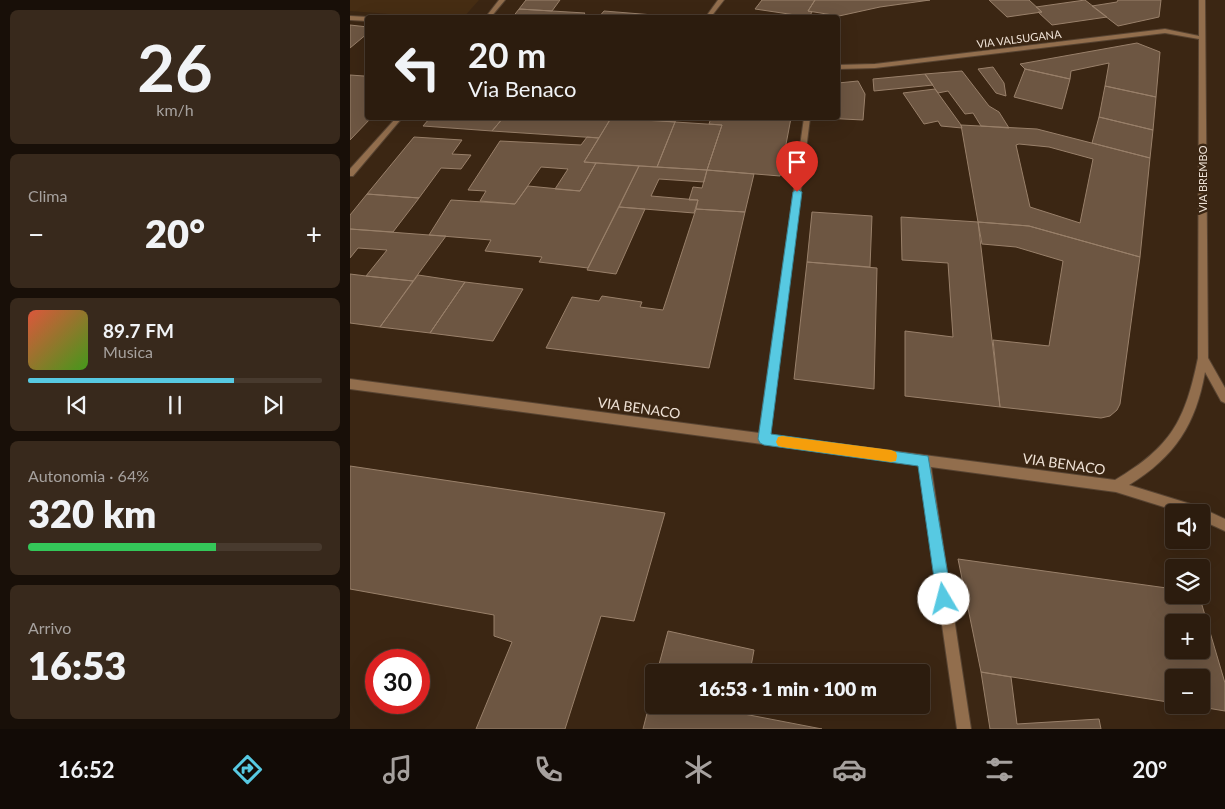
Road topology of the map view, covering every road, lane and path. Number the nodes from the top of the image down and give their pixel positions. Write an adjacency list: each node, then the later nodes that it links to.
1 (502, 0): 4 (street)
2 (721, 0): 5 (street)
3 (1202, 0): 8 (street, VIA BREMBO)
4 (489, 15)
5 (709, 15)
6 (350, 18): 7 (street)
7 (365, 19)
8 (1202, 38): 9 (street, VIA VALSUGANA); 13 (street, VIA BREMBO)
9 (840, 66)
10 (397, 120): 12 (street)
11 (807, 120): 16 (street)
12 (350, 174)
13 (1203, 358): 15 (street, VIA BREMBO); 18 (street, VIA BREMBO)
14 (350, 384): 16 (street, VIA BENACO)
15 (1225, 398)
16 (764, 439): 17 (street, VIA BENACO)
17 (924, 461): 18 (street, VIA BENACO); 22 (street)
18 (1116, 486): 19 (street, VIA BENACO)
19 (1172, 504)
20 (1210, 518): 21 (street)
21 (1225, 525)
22 (964, 729)

